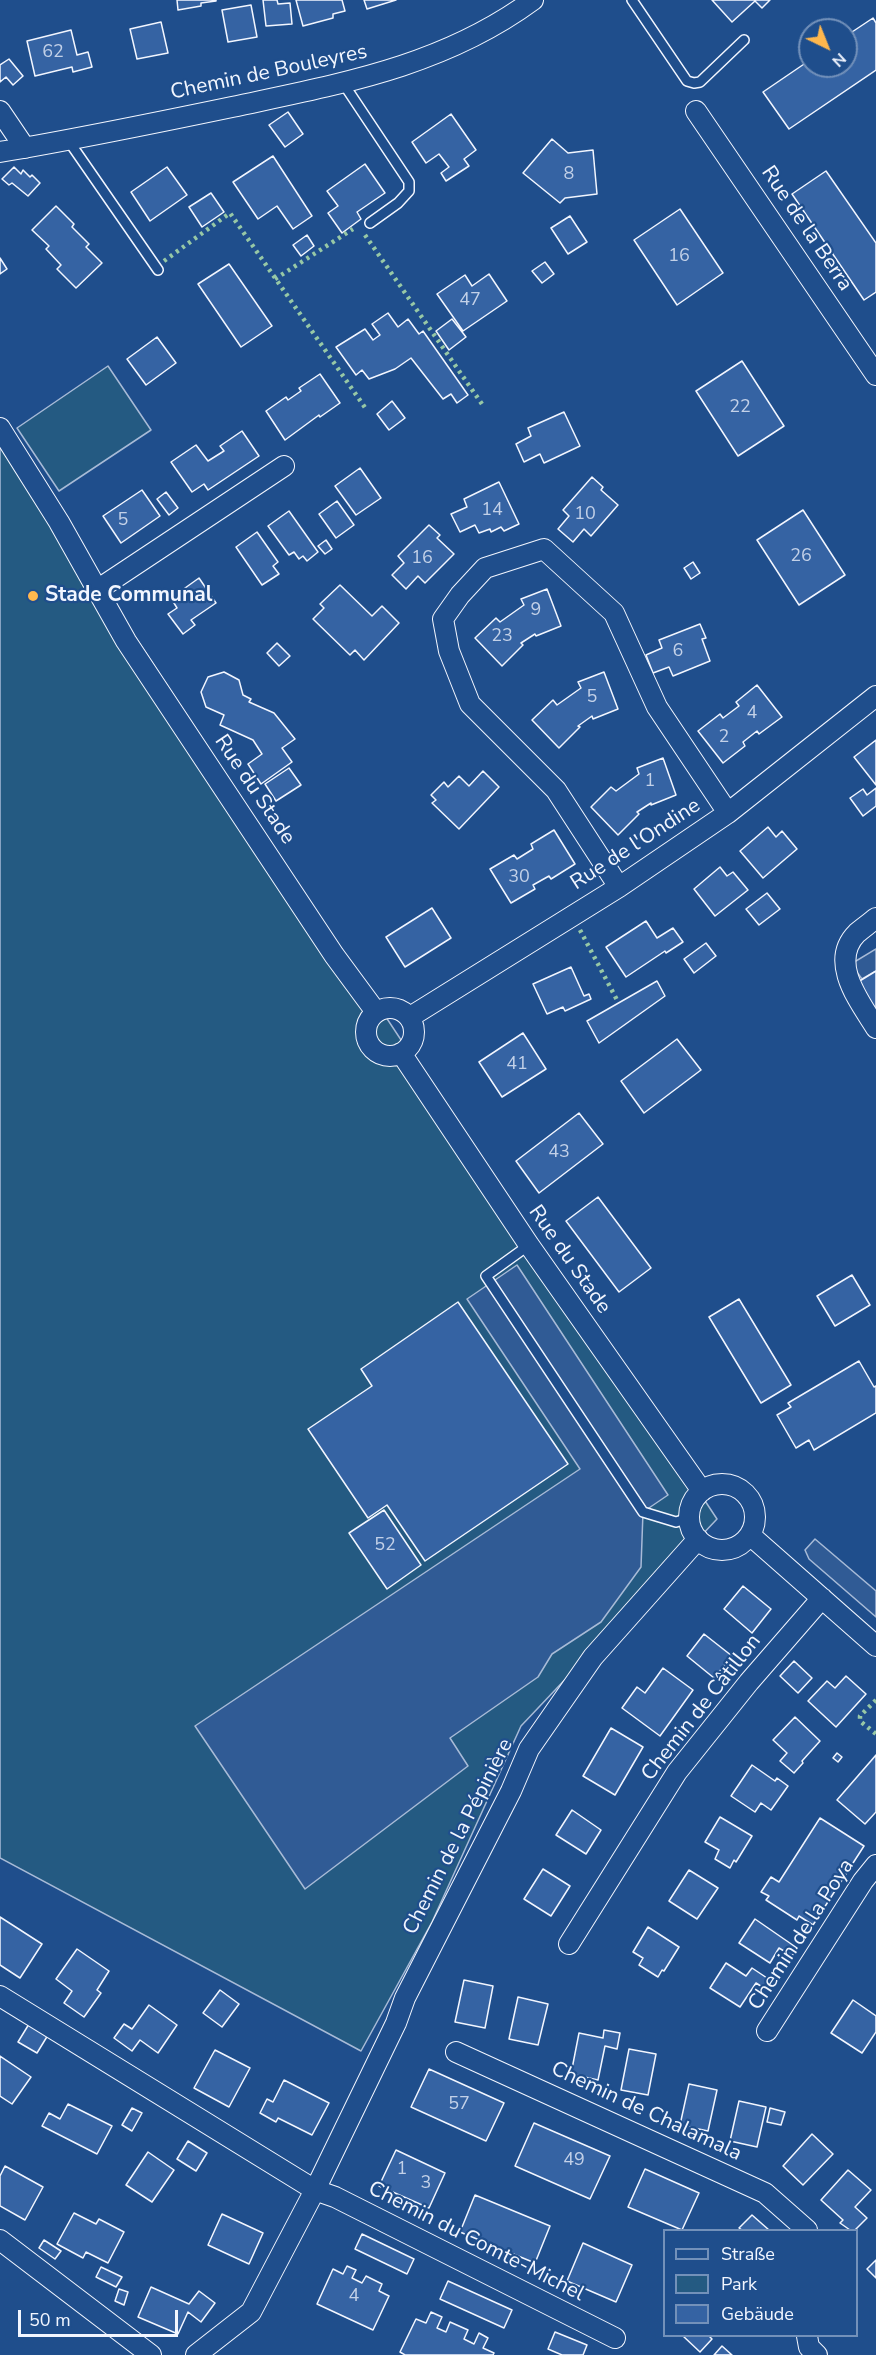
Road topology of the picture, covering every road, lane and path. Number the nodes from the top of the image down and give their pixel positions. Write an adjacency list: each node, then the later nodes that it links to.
1 (533, 0): 4 (street, Chemin de Bouleyres)
2 (632, 0): 3 (lane)
3 (744, 40)
4 (343, 83): 7 (street, Chemin de Bouleyres); 10 (lane)
5 (0, 111): 8 (street)
6 (696, 111): 12 (street, Rue de la Berra)
7 (68, 140): 8 (street, Chemin de Bouleyres); 11 (lane)
8 (25, 148): 9 (street, Chemin de Bouleyres)
9 (0, 152)
10 (370, 223)
11 (158, 270)
12 (876, 375)
13 (0, 429): 15 (street, Rue du Stade)
14 (284, 466): 15 (street)
15 (97, 590): 20 (street, Rue du Stade)
16 (876, 696): 17 (street, Rue de l'Ondine)
17 (728, 813): 18 (street, Rue de l'Ondine); 18 (street)
18 (619, 888): 21 (street, Rue de l'Ondine)
19 (876, 918): 22 (street)
20 (376, 1012): 21 (street); 23 (street)
21 (410, 1017): 23 (street)
22 (876, 1028)
23 (401, 1053): 24 (street, Rue du Stade)
24 (529, 1245): 25 (street, Rue du Stade); 26 (lane)
25 (702, 1491): 26 (street); 27 (street)
26 (689, 1518): 28 (street)
27 (750, 1535): 28 (street); 29 (street)
28 (698, 1539): 36 (street, Chemin de la Pépinière)
29 (822, 1598): 30 (street); 32 (street, Chemin de Câtillon)
30 (876, 1646)
31 (876, 1865): 34 (street, Chemin de la Poya)
32 (569, 1944)
33 (0, 1996): 36 (street)
34 (768, 2031)
35 (456, 2052): 37 (street, Chemin de Chalamala)
36 (315, 2190): 40 (street, Chemin du Comte-Michel); 42 (street, Chemin de la Pépinière)
37 (806, 2229)
38 (0, 2240): 41 (street)
39 (807, 2337): 43 (street)
40 (615, 2338)
41 (151, 2355)
42 (196, 2355)
43 (817, 2355)

